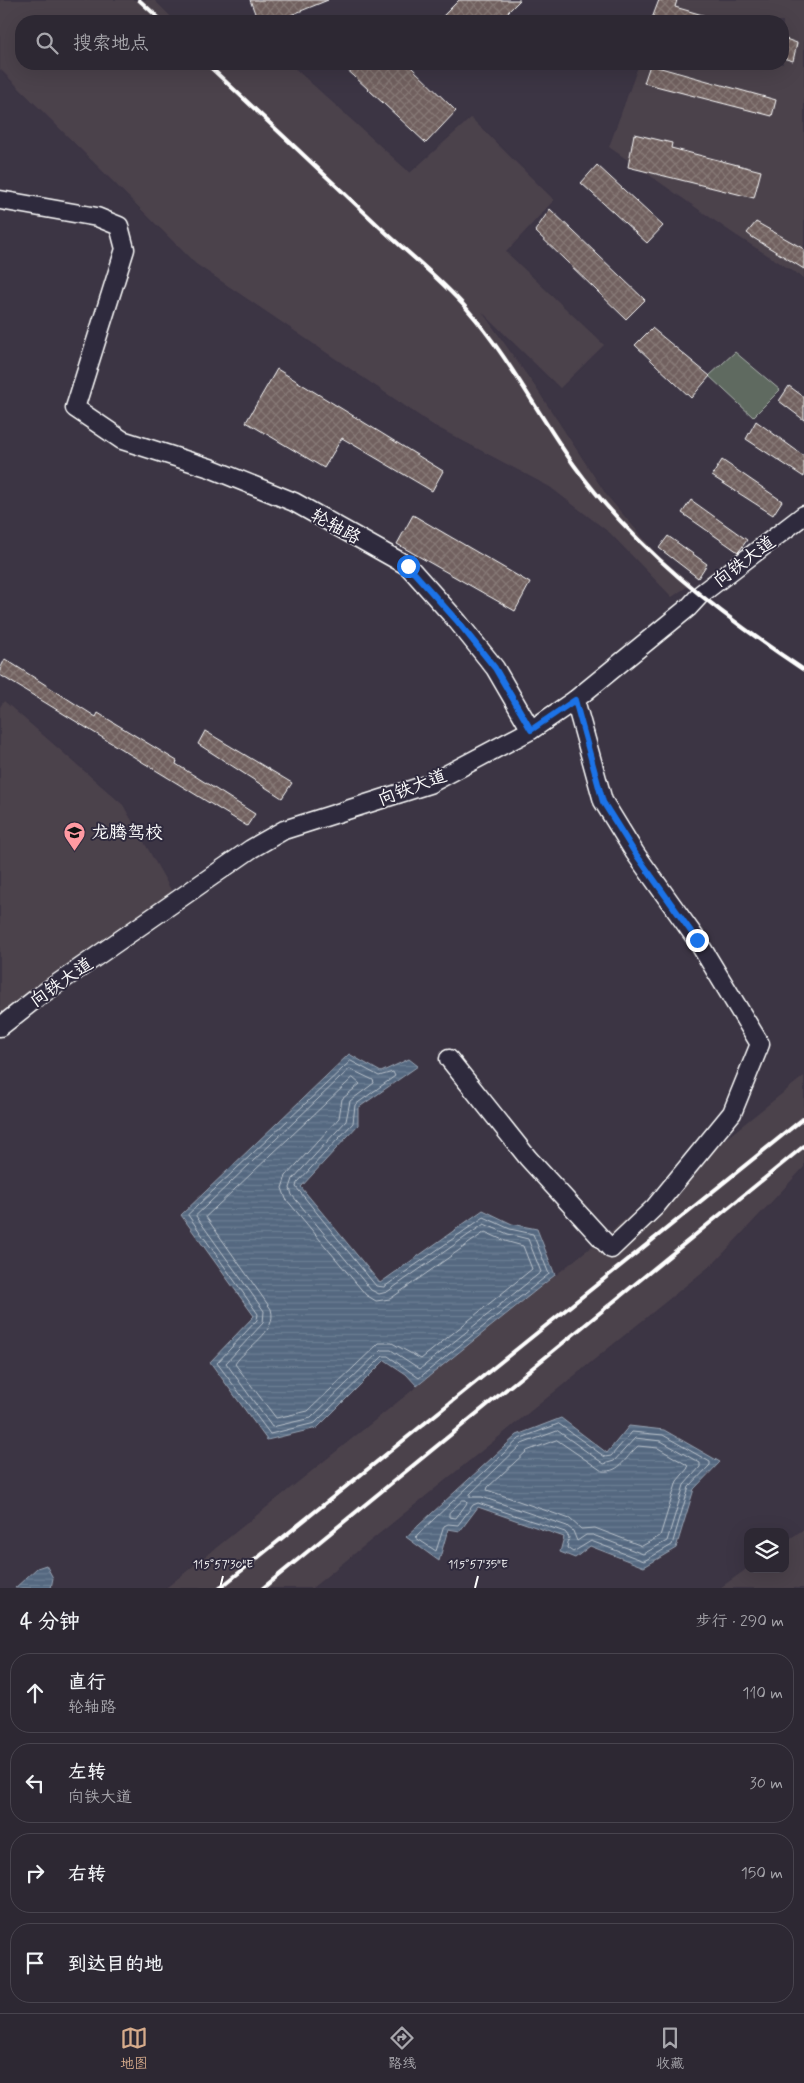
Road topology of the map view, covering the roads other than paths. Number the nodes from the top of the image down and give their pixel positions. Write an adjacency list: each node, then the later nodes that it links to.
1 (0, 200): 4 (street, 轮轴路)
2 (804, 515): 3 (street, 向铁大道)
3 (575, 700): 4 (street, 向铁大道); 6 (street)
4 (531, 730): 5 (street, 向铁大道)
5 (0, 1027)
6 (449, 1059)

